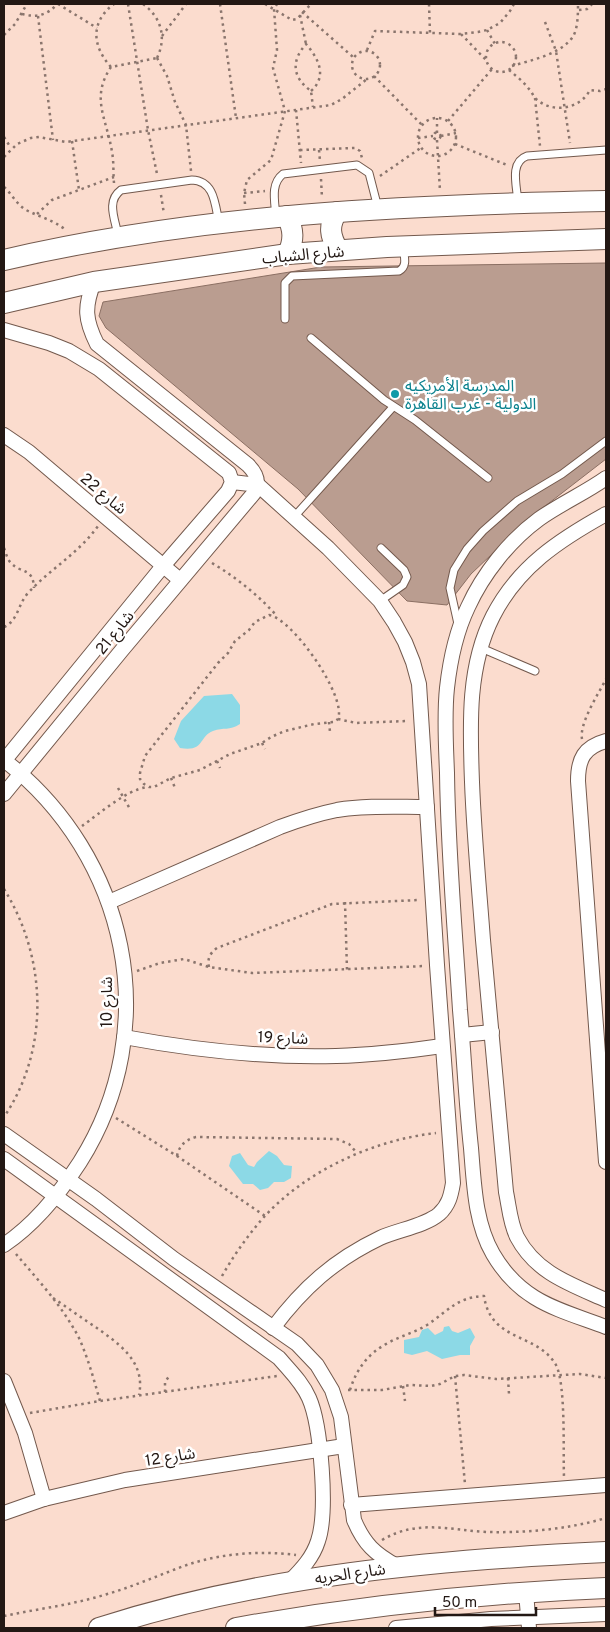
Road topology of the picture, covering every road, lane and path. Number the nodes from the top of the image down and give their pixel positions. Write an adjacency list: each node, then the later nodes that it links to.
1 (27, 4): 17 (path)
2 (58, 4): 19 (path); 21 (path)
3 (114, 4): 21 (path)
4 (128, 4): 33 (path)
5 (143, 4): 26 (path)
6 (186, 4): 26 (path)
7 (220, 4): 48 (path)
8 (266, 4): 15 (path)
9 (277, 4): 15 (path)
10 (311, 4): 18 (path)
11 (429, 4): 23 (path)
12 (514, 4): 22 (path)
13 (578, 4): 16 (path)
14 (592, 4): 16 (path)
15 (274, 10): 18 (path); 47 (path)
16 (578, 10): 30 (path)
17 (22, 14): 19 (path); 25 (path)
18 (301, 14): 27 (path); 31 (path)
19 (38, 16): 61 (path)
20 (545, 22): 30 (path)
21 (97, 28): 35 (path)
22 (487, 30): 24 (path); 28 (path)
23 (430, 33): 24 (path); 29 (path)
24 (461, 34): 34 (path)
25 (4, 35)
26 (162, 36): 32 (path)
27 (306, 44): 42 (path); 42 (path)
28 (495, 44): 34 (path); 36 (path)
29 (367, 50): 31 (path); 39 (path)
30 (556, 51): 36 (path); 45 (path)
31 (353, 57): 40 (path)
32 (157, 58): 33 (path); 51 (path)
33 (137, 61): 35 (path); 53 (path)
34 (486, 61): 37 (path)
35 (111, 66): 56 (path)
36 (512, 66): 38 (path)
37 (492, 69): 38 (path); 50 (path)
38 (509, 70): 43 (path)
39 (374, 76): 40 (path); 52 (path)
40 (367, 79): 44 (path)
41 (606, 89): 45 (path)
42 (311, 91): 44 (path)
43 (535, 98): 45 (path); 71 (path)
44 (313, 107): 46 (path)
45 (564, 108): 70 (path)
46 (296, 110): 47 (path); 67 (path)
47 (286, 111): 48 (path); 88 (path)
48 (236, 118): 51 (path)
49 (437, 118): 50 (path); 52 (path); 54 (path)
50 (448, 121): 55 (path)
51 (186, 125): 53 (path); 81 (path)
52 (423, 125): 60 (path)
53 (148, 130): 56 (path); 83 (path)
54 (437, 133): 57 (path); 58 (path)
55 (456, 133): 58 (path); 64 (path)
56 (109, 136): 63 (path); 80 (path)
57 (433, 136): 60 (path); 62 (path)
58 (441, 136): 62 (path)
59 (4, 137): 66 (path)
60 (418, 138): 65 (path)
61 (53, 140): 63 (path); 66 (path)
62 (437, 140): 72 (path)
63 (72, 141): 85 (path)
64 (455, 144): 72 (path); 77 (path)
65 (422, 147): 72 (path); 79 (path)
66 (11, 148): 73 (path)
67 (300, 150): 68 (path); 78 (path)
68 (319, 150): 74 (path); 76 (path)
69 (606, 150): 70 (lane)
70 (571, 152): 71 (lane)
71 (541, 154): 77 (lane)
72 (438, 156): 91 (path)
73 (4, 157)
74 (366, 161)
75 (377, 168): 79 (path)
76 (320, 169): 78 (lane); 82 (lane); 93 (path)
77 (515, 169): 90 (lane)
78 (302, 171): 86 (lane)
79 (382, 175): 82 (path)
80 (114, 177): 85 (path); 87 (path)
81 (192, 180): 83 (lane); 97 (lane)
82 (372, 182): 92 (lane)
83 (160, 184): 87 (lane); 98 (path)
84 (4, 187): 94 (path)
85 (80, 190): 94 (path)
86 (274, 190): 88 (path); 95 (lane)
87 (116, 194): 99 (lane)
88 (244, 194): 96 (path)
89 (606, 200): 90 (street)
90 (518, 203): 91 (street)
91 (441, 206): 92 (street)
92 (378, 208): 93 (street)
93 (330, 213): 95 (street); 103 (street)
94 (37, 214): 101 (path)
95 (281, 217): 96 (street); 104 (street)
96 (246, 220): 97 (street)
97 (219, 223): 98 (street)
98 (167, 230): 99 (street)
99 (118, 238): 101 (street)
100 (606, 239): 102 (street, شارع الشباب)
101 (76, 245): 105 (street)
102 (403, 247): 103 (street, شارع الشباب); 108 (lane)
103 (338, 250): 104 (street, شارع الشباب)
104 (288, 254): 106 (street, شارع الشباب)
105 (4, 260)
106 (94, 282): 107 (street, شارع الشباب); 117 (street)
107 (4, 303)
108 (285, 319)
109 (4, 330): 116 (street)
110 (311, 338): 111 (lane)
111 (393, 407): 114 (lane); 120 (lane)
112 (4, 435): 119 (street, شارع 22)
113 (606, 441): 130 (lane)
114 (488, 478)
115 (606, 478): 130 (street)
116 (230, 486): 117 (street); 124 (street, شارع 21)
117 (256, 489): 120 (street); 123 (street, شارع 21)
118 (606, 514): 131 (street)
119 (104, 516): 124 (street, شارع 22); 126 (path)
120 (294, 517): 127 (street)
121 (4, 548): 126 (path)
122 (381, 548): 127 (lane)
123 (200, 556): 125 (street, شارع 21); 128 (path)
124 (163, 566): 125 (street, شارع 22); 142 (street, شارع 21)
125 (180, 580): 145 (street, شارع 21)
126 (34, 588): 129 (path)
127 (380, 601): 135 (street)
128 (278, 617): 134 (path); 147 (path)
129 (4, 627)
130 (460, 630): 164 (street)
131 (481, 648): 132 (lane); 163 (street)
132 (535, 671)
133 (606, 678): 141 (path)
134 (338, 719): 135 (path); 136 (path)
135 (421, 720): 152 (street)
136 (330, 722): 137 (path); 139 (path)
137 (330, 732)
138 (606, 741): 141 (street)
139 (262, 743): 140 (path); 143 (path)
140 (265, 749)
141 (585, 753): 174 (street)
142 (4, 760): 145 (street, شارع 10)
143 (217, 761): 144 (path); 146 (path)
144 (220, 768)
145 (21, 774): 150 (street, شارع 21); 154 (street, شارع 10)
146 (171, 778): 147 (path); 149 (path)
147 (149, 787): 151 (path)
148 (118, 788): 151 (path)
149 (175, 788)
150 (4, 794)
151 (123, 797): 153 (path); 154 (path)
152 (427, 807): 156 (street); 157 (street)
153 (130, 809)
154 (73, 832): 157 (street, شارع 10)
155 (4, 890): 168 (path)
156 (432, 899): 158 (path); 159 (street)
157 (109, 902): 162 (street, شارع 10)
158 (345, 902): 160 (path); 161 (path)
159 (437, 965): 161 (path); 166 (street)
160 (209, 967): 161 (path); 162 (path)
161 (347, 970)
162 (125, 976): 165 (street, شارع 10)
163 (492, 1032): 164 (street); 181 (street)
164 (462, 1035): 183 (street)
165 (124, 1037): 166 (street, شارع 19); 167 (street, شارع 10)
166 (442, 1046): 169 (street)
167 (105, 1112): 172 (path); 175 (street, شارع 10)
168 (4, 1117)
169 (449, 1131): 171 (path); 182 (street)
170 (4, 1134): 175 (street)
171 (357, 1153): 172 (path); 177 (path)
172 (177, 1156): 177 (path)
173 (4, 1159): 176 (street)
174 (606, 1162)
175 (69, 1179): 176 (street, شارع 10); 179 (street)
176 (56, 1196): 178 (street, شارع 10); 184 (street)
177 (265, 1216): 179 (path)
178 (5, 1244): 180 (path)
179 (215, 1287): 182 (street)
180 (52, 1297): 196 (path); 197 (path)
181 (606, 1300)
182 (273, 1328): 192 (street)
183 (606, 1328)
184 (293, 1373): 194 (path); 201 (street)
185 (170, 1375): 194 (path)
186 (560, 1375): 188 (path); 189 (path); 193 (path); 203 (path)
187 (455, 1376): 188 (path); 191 (path); 204 (path)
188 (508, 1378): 195 (path)
189 (606, 1378)
190 (4, 1381): 199 (street)
191 (403, 1386): 193 (path); 198 (path)
192 (332, 1390): 193 (path); 200 (street)
193 (350, 1390)
194 (165, 1392): 196 (path)
195 (509, 1394)
196 (139, 1395): 197 (path)
197 (100, 1401): 199 (path)
198 (405, 1401)
199 (18, 1415): 205 (street)
200 (344, 1446): 201 (street, شارع 12); 206 (street)
201 (319, 1449): 205 (street, شارع 12); 211 (street)
202 (606, 1485): 203 (street)
203 (564, 1488): 204 (street)
204 (466, 1496): 206 (street)
205 (44, 1499): 207 (street, شارع 12)
206 (351, 1505): 209 (street)
207 (4, 1513)
208 (606, 1518): 209 (path)
209 (370, 1548): 212 (street)
210 (606, 1552): 212 (street, شارع الحريه)
211 (311, 1556): 213 (street); 217 (path)
212 (397, 1566): 213 (street, شارع الحريه)
213 (290, 1581): 219 (street, شارع الحريه)
214 (606, 1588): 215 (street)
215 (526, 1592): 218 (street); 220 (street)
216 (606, 1614): 218 (street)
217 (4, 1616)
218 (529, 1623): 221 (street)
219 (99, 1628)
220 (236, 1628)
221 (402, 1628)

